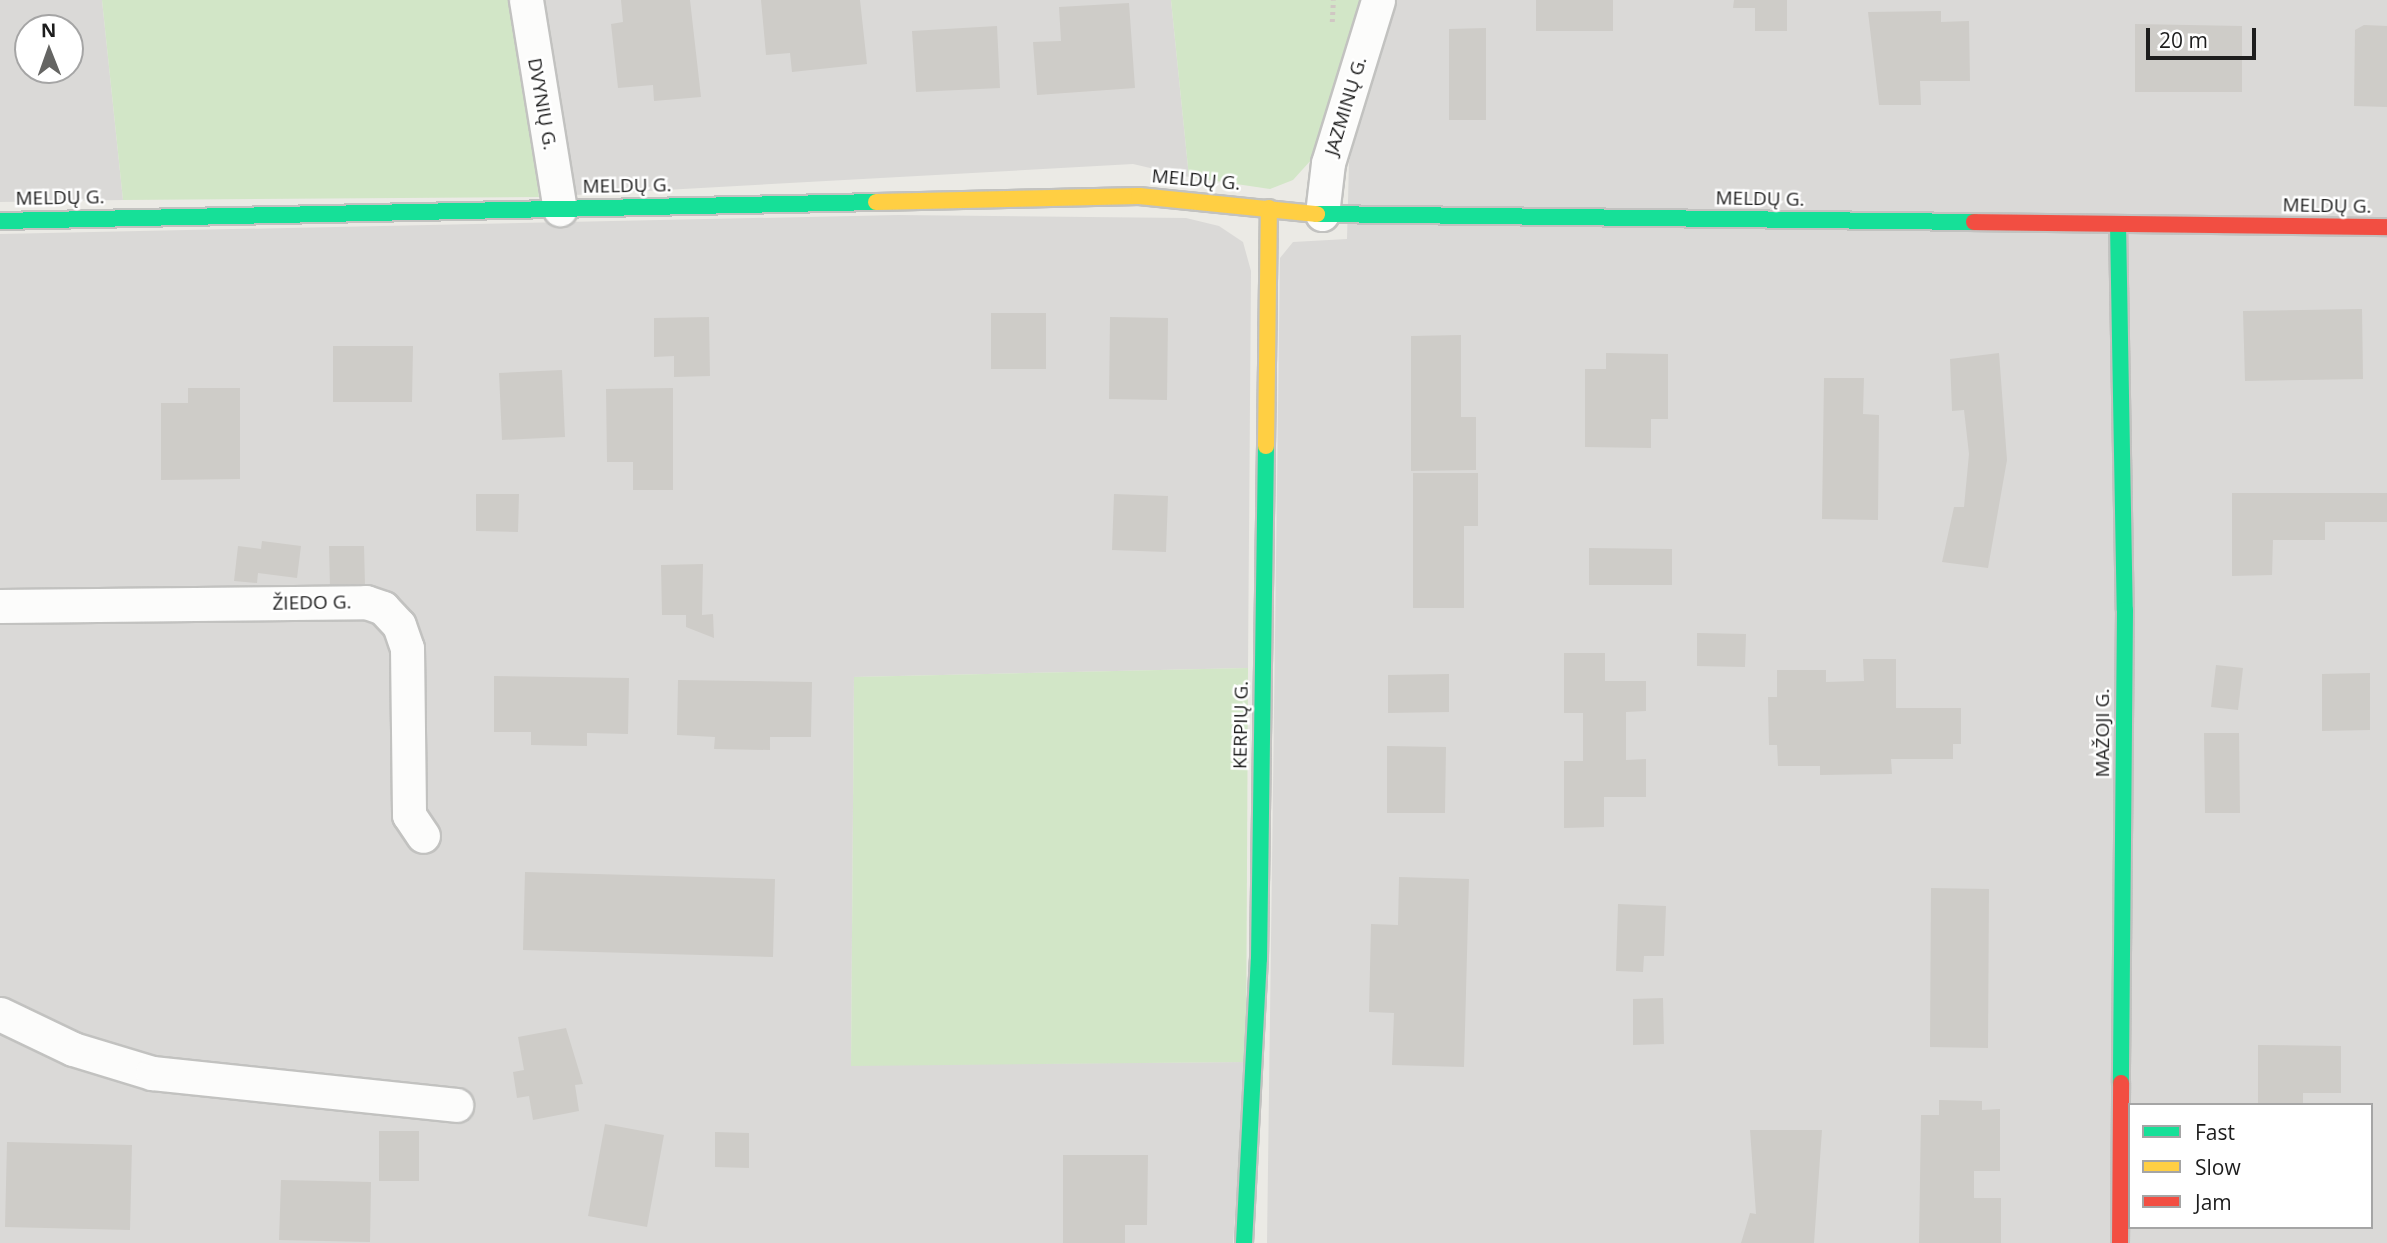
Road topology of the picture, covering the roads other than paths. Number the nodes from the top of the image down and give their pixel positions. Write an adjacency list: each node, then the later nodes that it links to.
1 (526, 0): 4 (street, DVYNIŲ G.)
2 (1378, 0): 5 (street, JAZMINŲ G.)
3 (1269, 208): 4 (street, MELDŲ G.); 5 (street, MELDŲ G.); 13 (street, KERPIŲ G.)
4 (560, 209): 6 (street, MELDŲ G.)
5 (1322, 214): 7 (street, MELDŲ G.)
6 (0, 221)
7 (2118, 224): 8 (street, MELDŲ G.); 14 (street, MAŽOJI G.)
8 (2387, 227)
9 (0, 606): 10 (street, ŽIEDO G.)
10 (423, 836)
11 (0, 1014): 12 (street)
12 (456, 1105)
13 (1244, 1243)
14 (2120, 1243)

